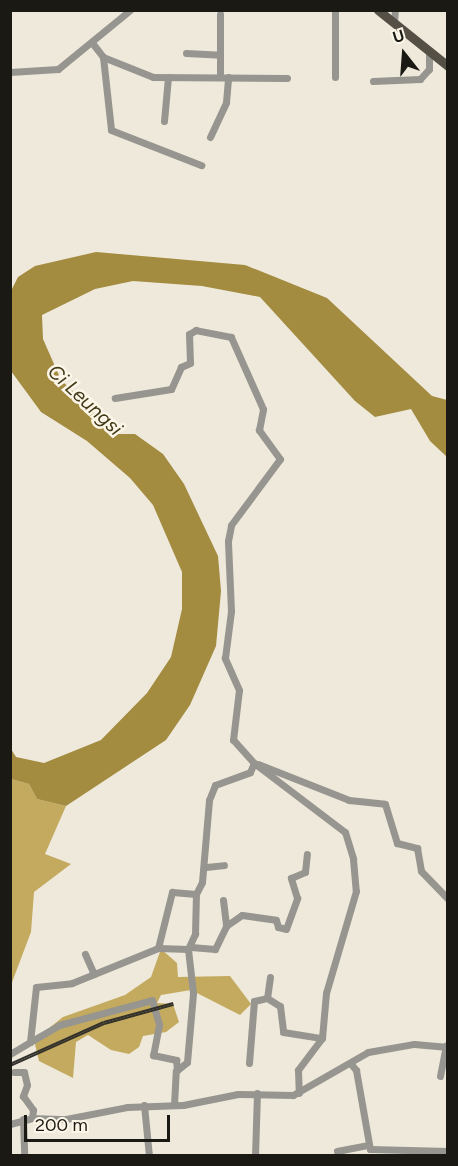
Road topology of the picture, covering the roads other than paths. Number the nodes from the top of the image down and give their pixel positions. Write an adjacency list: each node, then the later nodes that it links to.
1 (130, 10): 7 (street)
2 (335, 10): 16 (street)
3 (378, 10): 6 (main road)
4 (395, 10): 6 (street)
5 (220, 14): 10 (street)
6 (394, 23): 8 (main road)
7 (93, 44): 11 (street); 13 (street)
8 (429, 51): 12 (main road); 18 (street)
9 (186, 53): 10 (street)
10 (220, 55): 15 (street)
11 (103, 57): 14 (street); 21 (street)
12 (447, 66)
13 (10, 72)
14 (168, 77): 15 (street); 19 (street)
15 (224, 77): 17 (street); 20 (street)
16 (335, 77)
17 (288, 78)
18 (373, 81)
19 (164, 121)
20 (210, 137)
21 (201, 165)
22 (115, 398): 23 (street)
23 (254, 763): 26 (street); 28 (street); 37 (street)
24 (306, 854): 30 (street)
25 (224, 865): 26 (street)
26 (206, 867): 27 (street)
27 (196, 894): 31 (street); 32 (street)
28 (447, 899)
29 (223, 900): 30 (street)
30 (226, 926): 32 (street)
31 (158, 948): 32 (street); 34 (street)
32 (189, 948): 43 (street)
33 (85, 954): 34 (street)
34 (94, 974): 38 (street)
35 (270, 977): 36 (street)
36 (267, 998): 37 (street); 41 (street)
37 (322, 1038): 47 (street)
38 (30, 1042): 40 (street); 43 (street)
39 (447, 1047): 42 (street); 45 (street)
40 (10, 1054)
41 (249, 1063)
42 (351, 1064): 47 (street); 53 (street)
43 (177, 1070): 49 (street)
44 (14, 1072): 50 (street)
45 (440, 1076)
46 (257, 1093): 47 (street); 49 (street); 59 (street)
47 (299, 1093)
48 (144, 1105): 49 (street); 50 (street); 58 (street)
49 (174, 1105)
50 (32, 1118): 51 (street)
51 (23, 1119): 52 (street); 57 (street)
52 (10, 1124)
53 (369, 1146): 54 (street); 56 (street); 60 (street)
54 (337, 1151)
55 (447, 1151): 56 (street)
56 (423, 1152)
57 (24, 1155)
58 (149, 1155)
59 (255, 1155)
60 (367, 1155)

